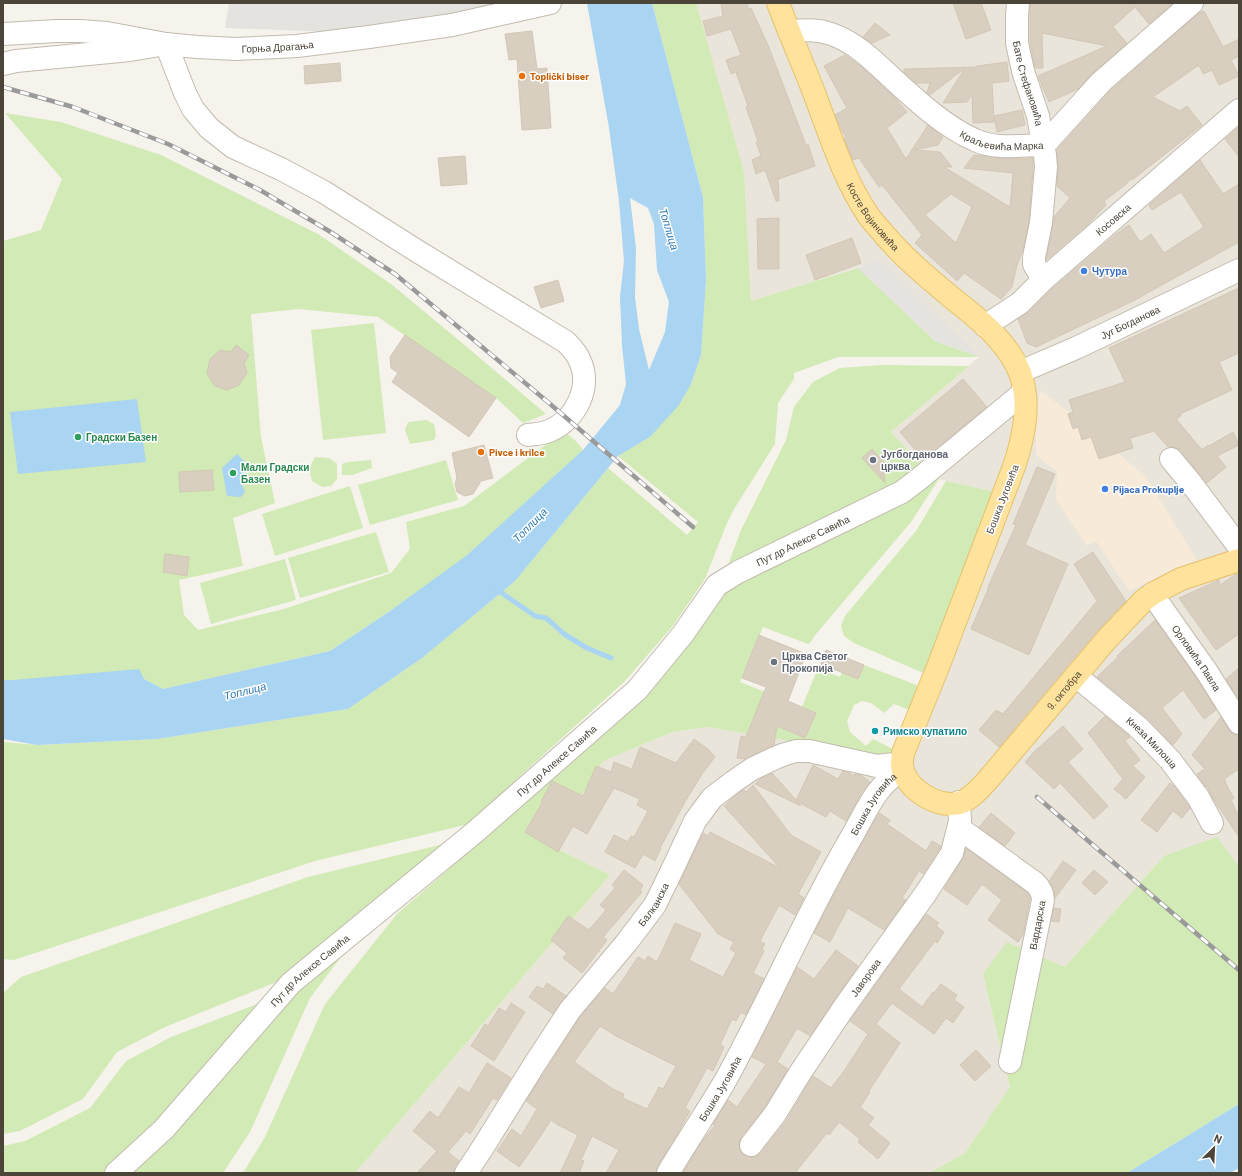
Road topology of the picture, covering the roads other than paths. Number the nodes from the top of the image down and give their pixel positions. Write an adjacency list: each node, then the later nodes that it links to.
1 (550, 3): 7 (street, Горња Драгања)
2 (778, 3): 5 (main road, Косте Војиновића)
3 (1018, 3): 10 (street, Бате Стефановића)
4 (1192, 3): 10 (street, Краљевића Марка)
5 (789, 32): 10 (street, Краљевића Марка); 13 (main road, Косте Војиновића)
6 (3, 34): 7 (street, Горња Драгања)
7 (166, 44): 8 (street); 15 (street)
8 (3, 64)
9 (1239, 110): 12 (street, Косовска)
10 (1044, 145): 12 (street, Бате Стефановића)
11 (1239, 270): 14 (street, Југ Богданова)
12 (1043, 280): 13 (street, Косовска)
13 (985, 326): 14 (main road, Косте Војиновића)
14 (1022, 382): 22 (main road, Бошка Југовића); 28 (street, Пут др Алексе Савића)
15 (528, 435)
16 (1171, 459): 17 (street)
17 (1239, 547)
18 (1239, 560): 19 (main road, 9. октобра)
19 (1152, 594): 20 (main road, 9. октобра); 21 (street, Орловића Павла)
20 (1076, 676): 23 (main road, 9. октобра); 24 (street, Кнеза Милоша)
21 (1239, 722)
22 (902, 766): 23 (main road); 29 (street, Балканска); 30 (street, Бошка Југовића)
23 (959, 802): 25 (street, Јаворова)
24 (1212, 823)
25 (959, 828): 26 (street, Вардарска); 27 (street, Јаворова)
26 (1010, 1062)
27 (751, 1145)
28 (116, 1173)
29 (466, 1173)
30 (668, 1173)

